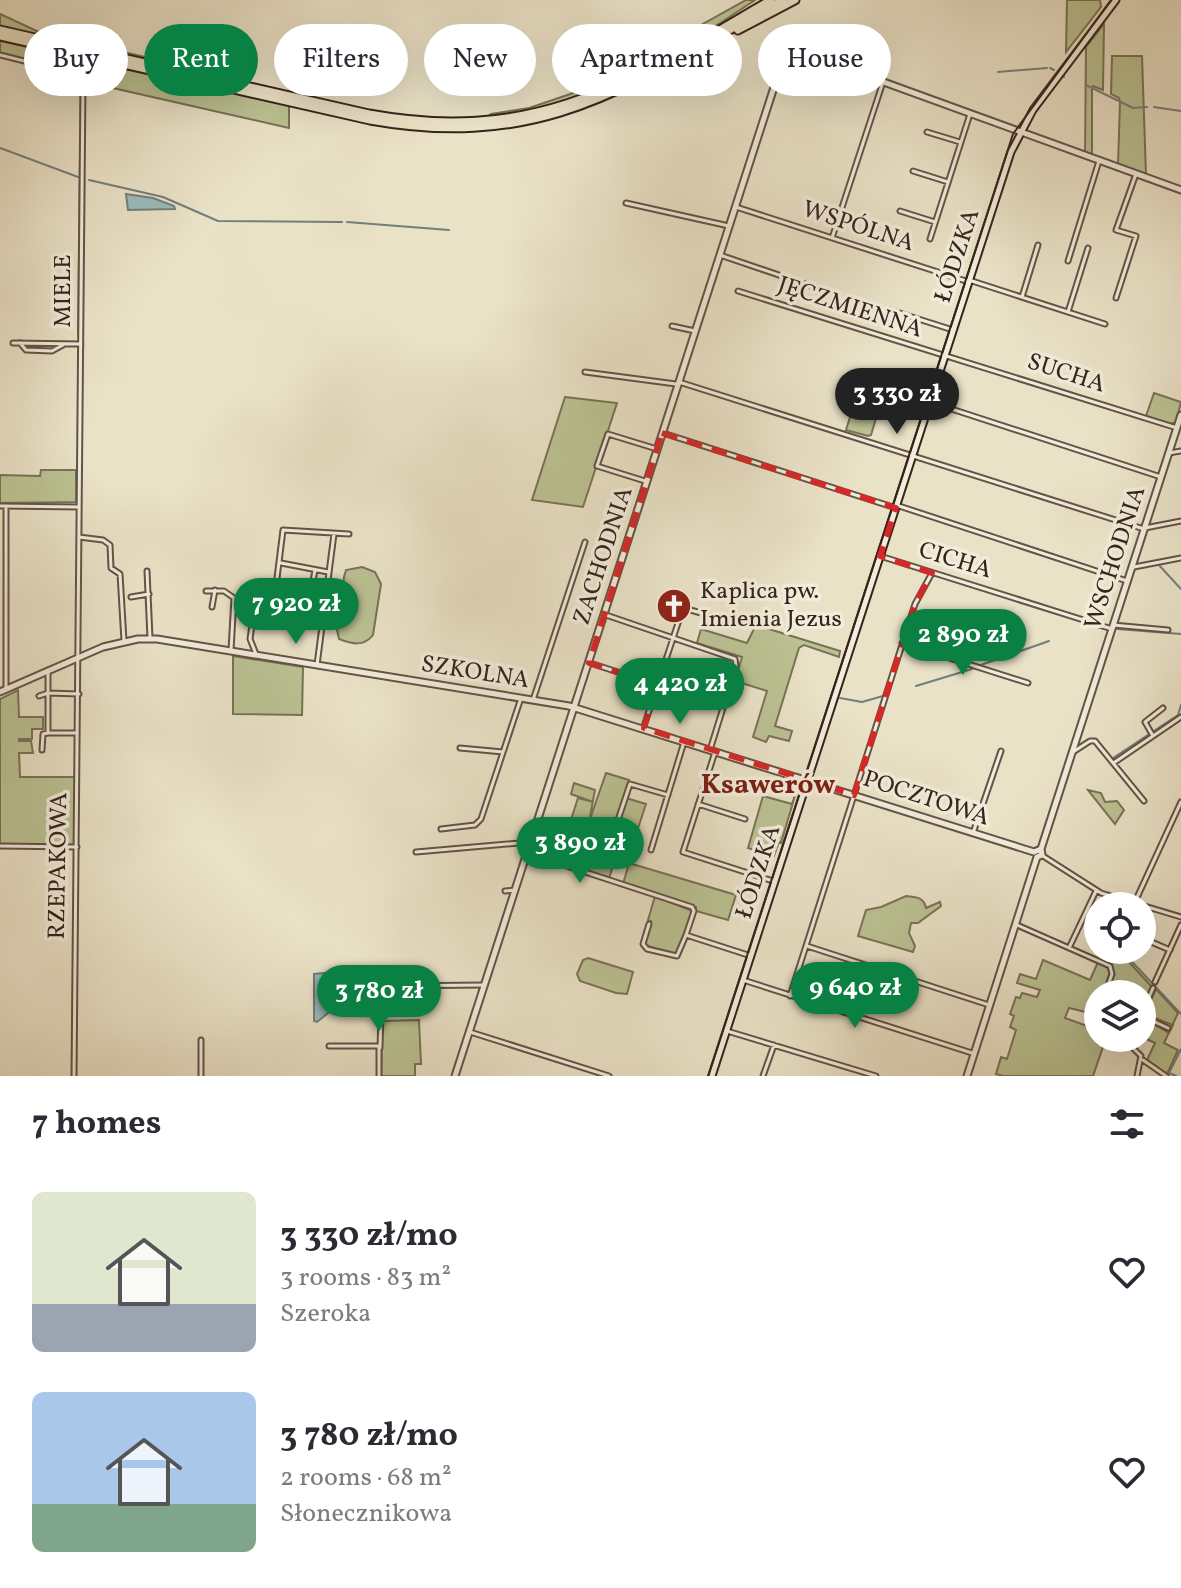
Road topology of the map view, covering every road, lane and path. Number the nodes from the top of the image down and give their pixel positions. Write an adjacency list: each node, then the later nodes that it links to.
1 (761, 0): 6 (main road)
2 (771, 0): 7 (main road)
3 (783, 0): 8 (main road)
4 (795, 0): 9 (main road)
5 (1116, 0): 18 (street, ŁÓDZKA)
6 (729, 24)
7 (733, 24)
8 (736, 24)
9 (742, 26)
10 (0, 33): 13 (main road)
11 (0, 55): 48 (street, MIELE)
12 (891, 85): 16 (street)
13 (592, 96)
14 (772, 96): 26 (street, ZACHODNIA)
15 (878, 96): 30 (street)
16 (970, 114): 18 (street); 19 (street)
17 (927, 132): 19 (street)
18 (1020, 133): 20 (street); 36 (street, ŁÓDZKA)
19 (960, 142): 23 (street)
20 (1099, 161): 22 (street); 35 (street)
21 (913, 171): 23 (street)
22 (1136, 174): 24 (street); 40 (street)
23 (948, 182): 28 (street)
24 (1181, 190)
25 (626, 203): 29 (street)
26 (735, 207): 29 (street, ZACHODNIA); 30 (street, WSPÓLNA)
27 (900, 211): 28 (street)
28 (935, 222): 31 (street)
29 (729, 226): 34 (street, ZACHODNIA)
30 (832, 238): 36 (street, WSPÓLNA)
31 (930, 239)
32 (1038, 245): 39 (street)
33 (1088, 248): 42 (street)
34 (720, 255): 37 (street); 46 (street, ZACHODNIA)
35 (1068, 261)
36 (969, 281): 39 (street, WSPÓLNA); 45 (street, ŁÓDZKA)
37 (817, 288)
38 (738, 291): 49 (street, JĘCZMIENNA)
39 (1022, 297): 42 (street, WSPÓLNA)
40 (1116, 298)
41 (890, 310): 45 (street)
42 (1068, 312): 43 (street, WSPÓLNA)
43 (1105, 324)
44 (672, 326): 46 (street)
45 (953, 330): 49 (street, ŁÓDZKA)
46 (695, 331): 51 (street, ZACHODNIA)
47 (13, 343): 48 (street)
48 (81, 344): 64 (street, MIELE)
49 (945, 355): 52 (street, ŁÓDZKA); 54 (street, SUCHA)
50 (585, 372): 51 (street)
51 (678, 383): 55 (street, ZACHODNIA); 59 (street)
52 (930, 402): 59 (street, ŁÓDZKA); 60 (street)
53 (1181, 415): 54 (street, WSCHODNIA)
54 (1177, 428): 58 (street, WSCHODNIA)
55 (662, 433): 56 (street, ZACHODNIA); 63 (street)
56 (657, 449): 61 (street, ZACHODNIA); 61 (street)
57 (1181, 451): 58 (street)
58 (1169, 453): 60 (street, WSCHODNIA)
59 (913, 456): 63 (street, ŁÓDZKA); 66 (street)
60 (1161, 477): 66 (street, WSCHODNIA)
61 (646, 481): 88 (street, ZACHODNIA)
62 (3, 506): 64 (street); 105 (street)
63 (896, 506): 71 (street, ŁÓDZKA); 80 (street)
64 (79, 507): 69 (street, MIELE)
65 (1181, 521): 66 (street)
66 (1144, 528): 74 (street, WSCHODNIA)
67 (334, 532): 68 (street); 73 (street); 77 (street)
68 (349, 534)
69 (79, 537): 95 (street); 99 (street, RZEPAKOWA)
70 (585, 542): 110 (street)
71 (880, 556): 78 (street, CICHA); 127 (street, ŁÓDZKA)
72 (1181, 558): 74 (street)
73 (280, 563): 75 (street); 87 (street)
74 (1132, 567): 80 (street, WSCHODNIA)
75 (315, 570): 77 (street); 85 (street)
76 (147, 571): 83 (street)
77 (328, 572): 87 (street)
78 (932, 573): 91 (street, CICHA); 96 (street)
79 (154, 580): 83 (street)
80 (1127, 581): 91 (street, WSCHODNIA)
81 (215, 590): 82 (street); 86 (street); 97 (street)
82 (206, 591)
83 (148, 592): 84 (street); 93 (street)
84 (131, 597)
85 (309, 603)
86 (212, 607)
87 (323, 610): 101 (street)
88 (604, 615): 94 (street); 100 (street, ZACHODNIA)
89 (252, 625): 98 (street)
90 (745, 625): 94 (street)
91 (1113, 627): 92 (street, CICHA); 125 (street, WSCHODNIA)
92 (1168, 630)
93 (150, 638): 95 (street, SZKOLNA); 97 (street, SZKOLNA)
94 (673, 638): 104 (street); 111 (street)
95 (124, 641): 99 (street, SZKOLNA)
96 (902, 643): 103 (street); 129 (street)
97 (231, 650): 98 (street, SZKOLNA)
98 (256, 654): 101 (street, SZKOLNA)
99 (77, 657): 102 (street, SZKOLNA); 107 (street, RZEPAKOWA)
100 (589, 663): 104 (street); 112 (street, ZACHODNIA)
101 (317, 665): 109 (street, SZKOLNA)
102 (48, 670): 105 (street, SZKOLNA); 106 (street)
103 (1028, 683)
104 (657, 685): 111 (street); 115 (street)
105 (3, 690)
106 (48, 693): 107 (street); 108 (street); 116 (street)
107 (79, 694): 117 (street, RZEPAKOWA)
108 (39, 696)
109 (521, 698): 110 (street, SZKOLNA); 124 (street)
110 (533, 700): 112 (street, SZKOLNA)
111 (723, 706): 122 (street)
112 (574, 708): 115 (street, SZKOLNA); 137 (street, ZACHODNIA)
113 (1163, 708): 118 (street)
114 (1181, 717): 118 (street)
115 (643, 729): 119 (street, SZKOLNA)
116 (48, 733): 117 (street); 121 (street)
117 (78, 733): 139 (street, RZEPAKOWA)
118 (1153, 736): 126 (street)
119 (684, 742): 122 (street, POCZTOWA); 128 (street)
120 (460, 748): 124 (street)
121 (42, 750)
122 (712, 751): 127 (street, POCZTOWA); 132 (street)
123 (1001, 751): 136 (street)
124 (503, 752): 135 (street)
125 (1073, 752): 126 (street); 143 (street, WSCHODNIA)
126 (1114, 763): 130 (street)
127 (808, 781): 129 (street, POCZTOWA); 144 (street, ŁÓDZKA)
128 (668, 795): 134 (street); 140 (street)
129 (854, 795): 136 (street, POCZTOWA); 157 (street)
130 (1144, 801)
131 (1181, 802): 149 (street)
132 (698, 804): 133 (street); 144 (street)
133 (745, 819)
134 (616, 826)
135 (441, 829)
136 (973, 833): 143 (street, POCZTOWA)
137 (531, 842): 141 (street); 142 (street, ZACHODNIA)
138 (0, 846): 139 (street)
139 (77, 847): 180 (street, RZEPAKOWA)
140 (651, 850)
141 (416, 852)
142 (527, 853): 145 (street, ZACHODNIA); 155 (street)
143 (1039, 854): 147 (street); 153 (street, WSCHODNIA)
144 (775, 882): 160 (street, ŁÓDZKA)
145 (515, 890): 146 (street); 164 (street, ZACHODNIA)
146 (505, 891)
147 (1096, 891): 148 (street); 158 (street)
148 (1099, 892)
149 (1140, 892)
150 (1156, 910): 151 (street)
151 (1181, 917)
152 (649, 924): 155 (street)
153 (1016, 925): 158 (street); 167 (street, WSCHODNIA)
154 (1181, 925): 159 (street)
155 (686, 935): 160 (street)
156 (1156, 944): 159 (street)
157 (807, 946): 166 (street); 167 (street)
158 (1069, 948): 162 (street)
159 (1170, 950): 163 (street)
160 (751, 956): 161 (street, ŁÓDZKA)
161 (743, 980): 166 (street); 171 (street, ŁÓDZKA)
162 (1110, 980)
163 (1156, 980)
164 (485, 985): 165 (street); 172 (street, ZACHODNIA)
165 (384, 986)
166 (790, 996): 178 (street)
167 (990, 1005): 178 (street, WSCHODNIA)
168 (381, 1015): 176 (street)
169 (1156, 1022): 170 (street)
170 (1168, 1028)
171 (727, 1031): 174 (street); 185 (street, ŁÓDZKA)
172 (470, 1032): 183 (street, ZACHODNIA); 184 (street)
173 (201, 1040): 181 (street)
174 (774, 1045): 186 (street); 187 (street)
175 (329, 1046): 176 (street)
176 (380, 1048): 182 (street)
177 (1138, 1052): 179 (street)
178 (974, 1054): 188 (street, WSCHODNIA)
179 (1142, 1060): 189 (street); 190 (street)
180 (74, 1076)
181 (201, 1076)
182 (379, 1076)
183 (455, 1076)
184 (609, 1076)
185 (712, 1076)
186 (763, 1076)
187 (876, 1076)
188 (967, 1076)
189 (1137, 1076)
190 (1166, 1076)

